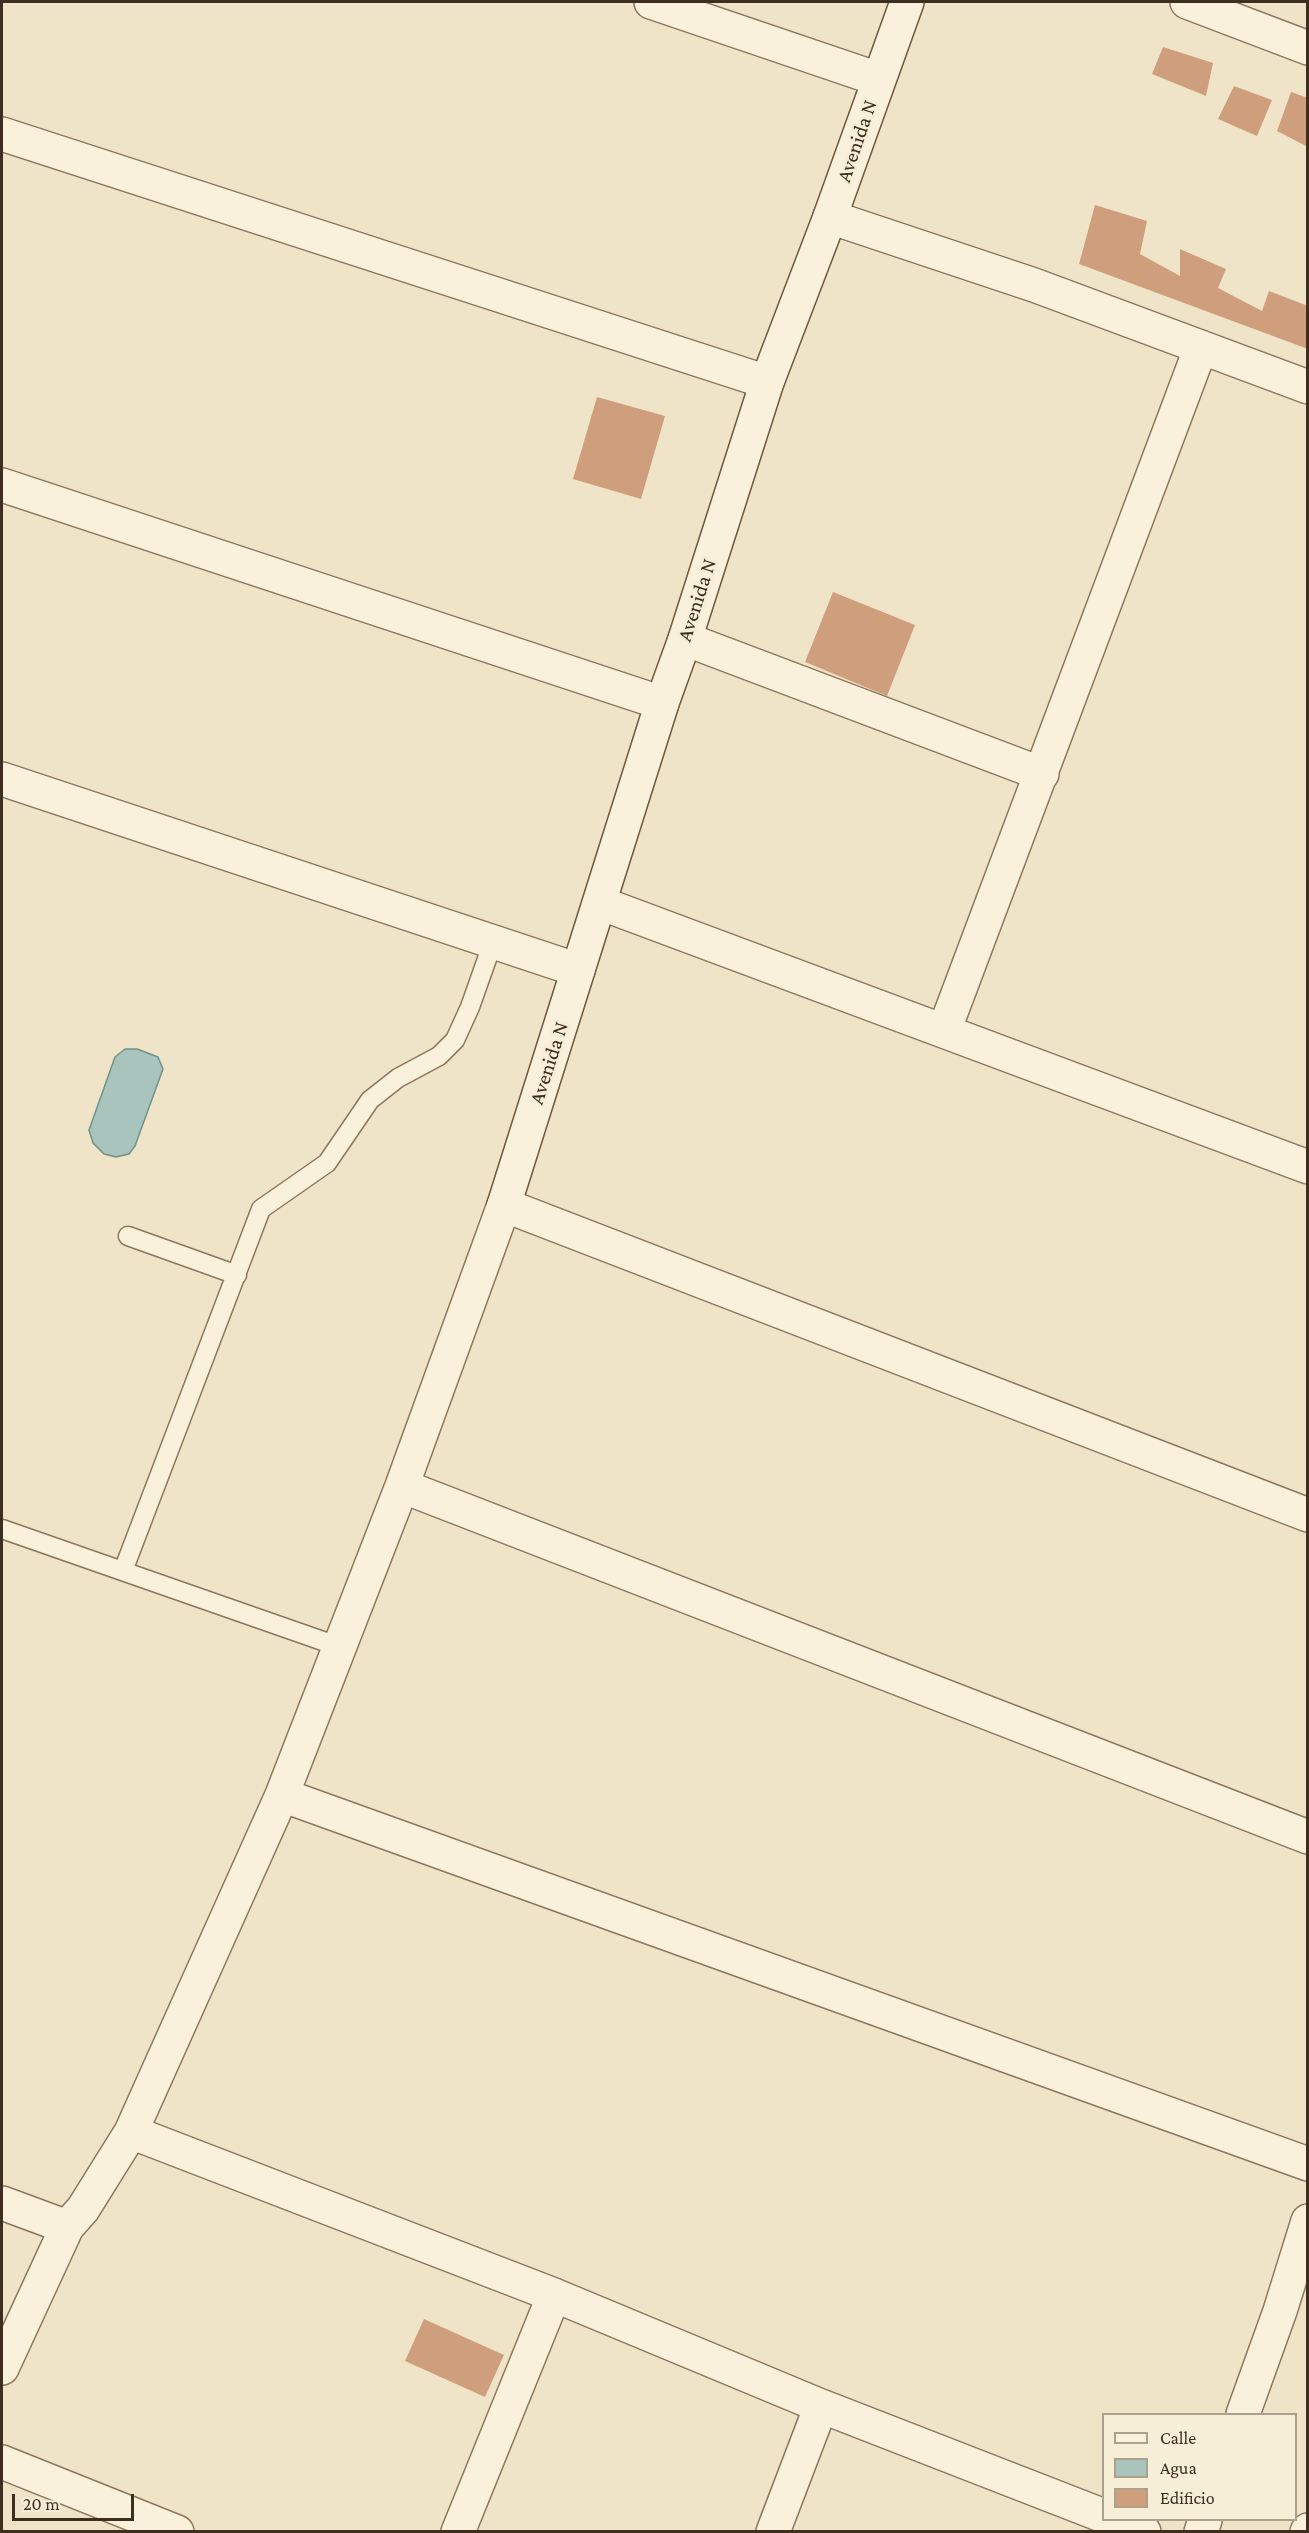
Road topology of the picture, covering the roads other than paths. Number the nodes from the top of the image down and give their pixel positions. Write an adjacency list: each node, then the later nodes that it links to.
1 (651, 2): 5 (street)
2 (907, 2): 5 (street, Avenida N)
3 (1187, 2): 4 (street)
4 (1308, 48)
5 (878, 79): 7 (street, Avenida N)
6 (2, 134): 9 (street)
7 (830, 217): 8 (street); 9 (street, Avenida N)
8 (1201, 347): 10 (street); 14 (street)
9 (767, 382): 12 (street, Avenida N)
10 (1308, 387)
11 (2, 485): 13 (street)
12 (685, 639): 13 (street, Avenida N); 14 (street)
13 (662, 703): 16 (street, Avenida N)
14 (1042, 774): 19 (street)
15 (2, 779): 17 (street)
16 (600, 903): 18 (street, Avenida N); 19 (street)
17 (493, 942): 18 (street); 23 (lane)
18 (578, 970): 21 (street, Avenida N)
19 (944, 1031): 20 (street)
20 (1306, 1161)
21 (504, 1204): 24 (street, Avenida N); 25 (street)
22 (128, 1236): 23 (lane)
23 (237, 1275): 27 (lane)
24 (402, 1486): 28 (street, Avenida N); 30 (street)
25 (1308, 1515)
26 (2, 1529): 27 (lane)
27 (123, 1571): 28 (lane)
28 (340, 1647): 29 (street, Avenida N)
29 (282, 1795): 31 (street, Avenida N); 32 (street)
30 (1308, 1837)
31 (131, 2132): 35 (street, Avenida N); 36 (street)
32 (1308, 2164)
33 (2, 2203): 35 (street)
34 (1308, 2221): 39 (street)
35 (67, 2227): 37 (street, Avenida N)
36 (554, 2295): 38 (street); 44 (street)
37 (2, 2368)
38 (821, 2406): 41 (street); 45 (street)
39 (1244, 2413)
40 (2, 2462): 43 (street)
41 (1102, 2515)
42 (1116, 2521): 46 (street)
43 (177, 2532)
44 (458, 2532)
45 (773, 2532)
46 (1144, 2532)

